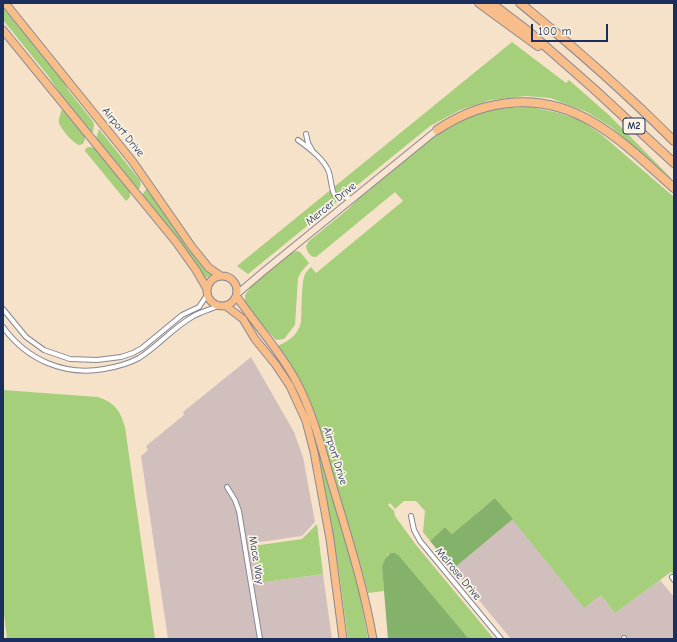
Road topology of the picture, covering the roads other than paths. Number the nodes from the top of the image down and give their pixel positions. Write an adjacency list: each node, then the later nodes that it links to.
1 (5, 3): 15 (main road, Airport Drive)
2 (479, 3): 6 (highway)
3 (491, 3): 6 (highway, M2)
4 (520, 3): 10 (highway, M2)
5 (3, 30): 16 (main road)
6 (594, 89): 12 (highway, M2)
7 (437, 130): 13 (highway); 14 (street, Mercer Drive)
8 (306, 134): 11 (street)
9 (298, 140): 11 (street)
10 (674, 141)
11 (315, 154): 14 (street)
12 (674, 163)
13 (674, 188)
14 (352, 199): 17 (street, Mercer Drive)
15 (221, 276): 16 (main road); 17 (main road)
16 (207, 292): 18 (main road); 20 (street)
17 (237, 296): 19 (main road); 26 (main road, Airport Drive)
18 (218, 306): 19 (main road); 21 (street)
19 (226, 306): 25 (main road, Airport Drive)
20 (3, 309)
21 (3, 327)
22 (227, 487): 24 (street, Mace Way)
23 (411, 516): 27 (street, Melrose Drive)
24 (260, 639)
25 (343, 639)
26 (373, 639)
27 (501, 639)

